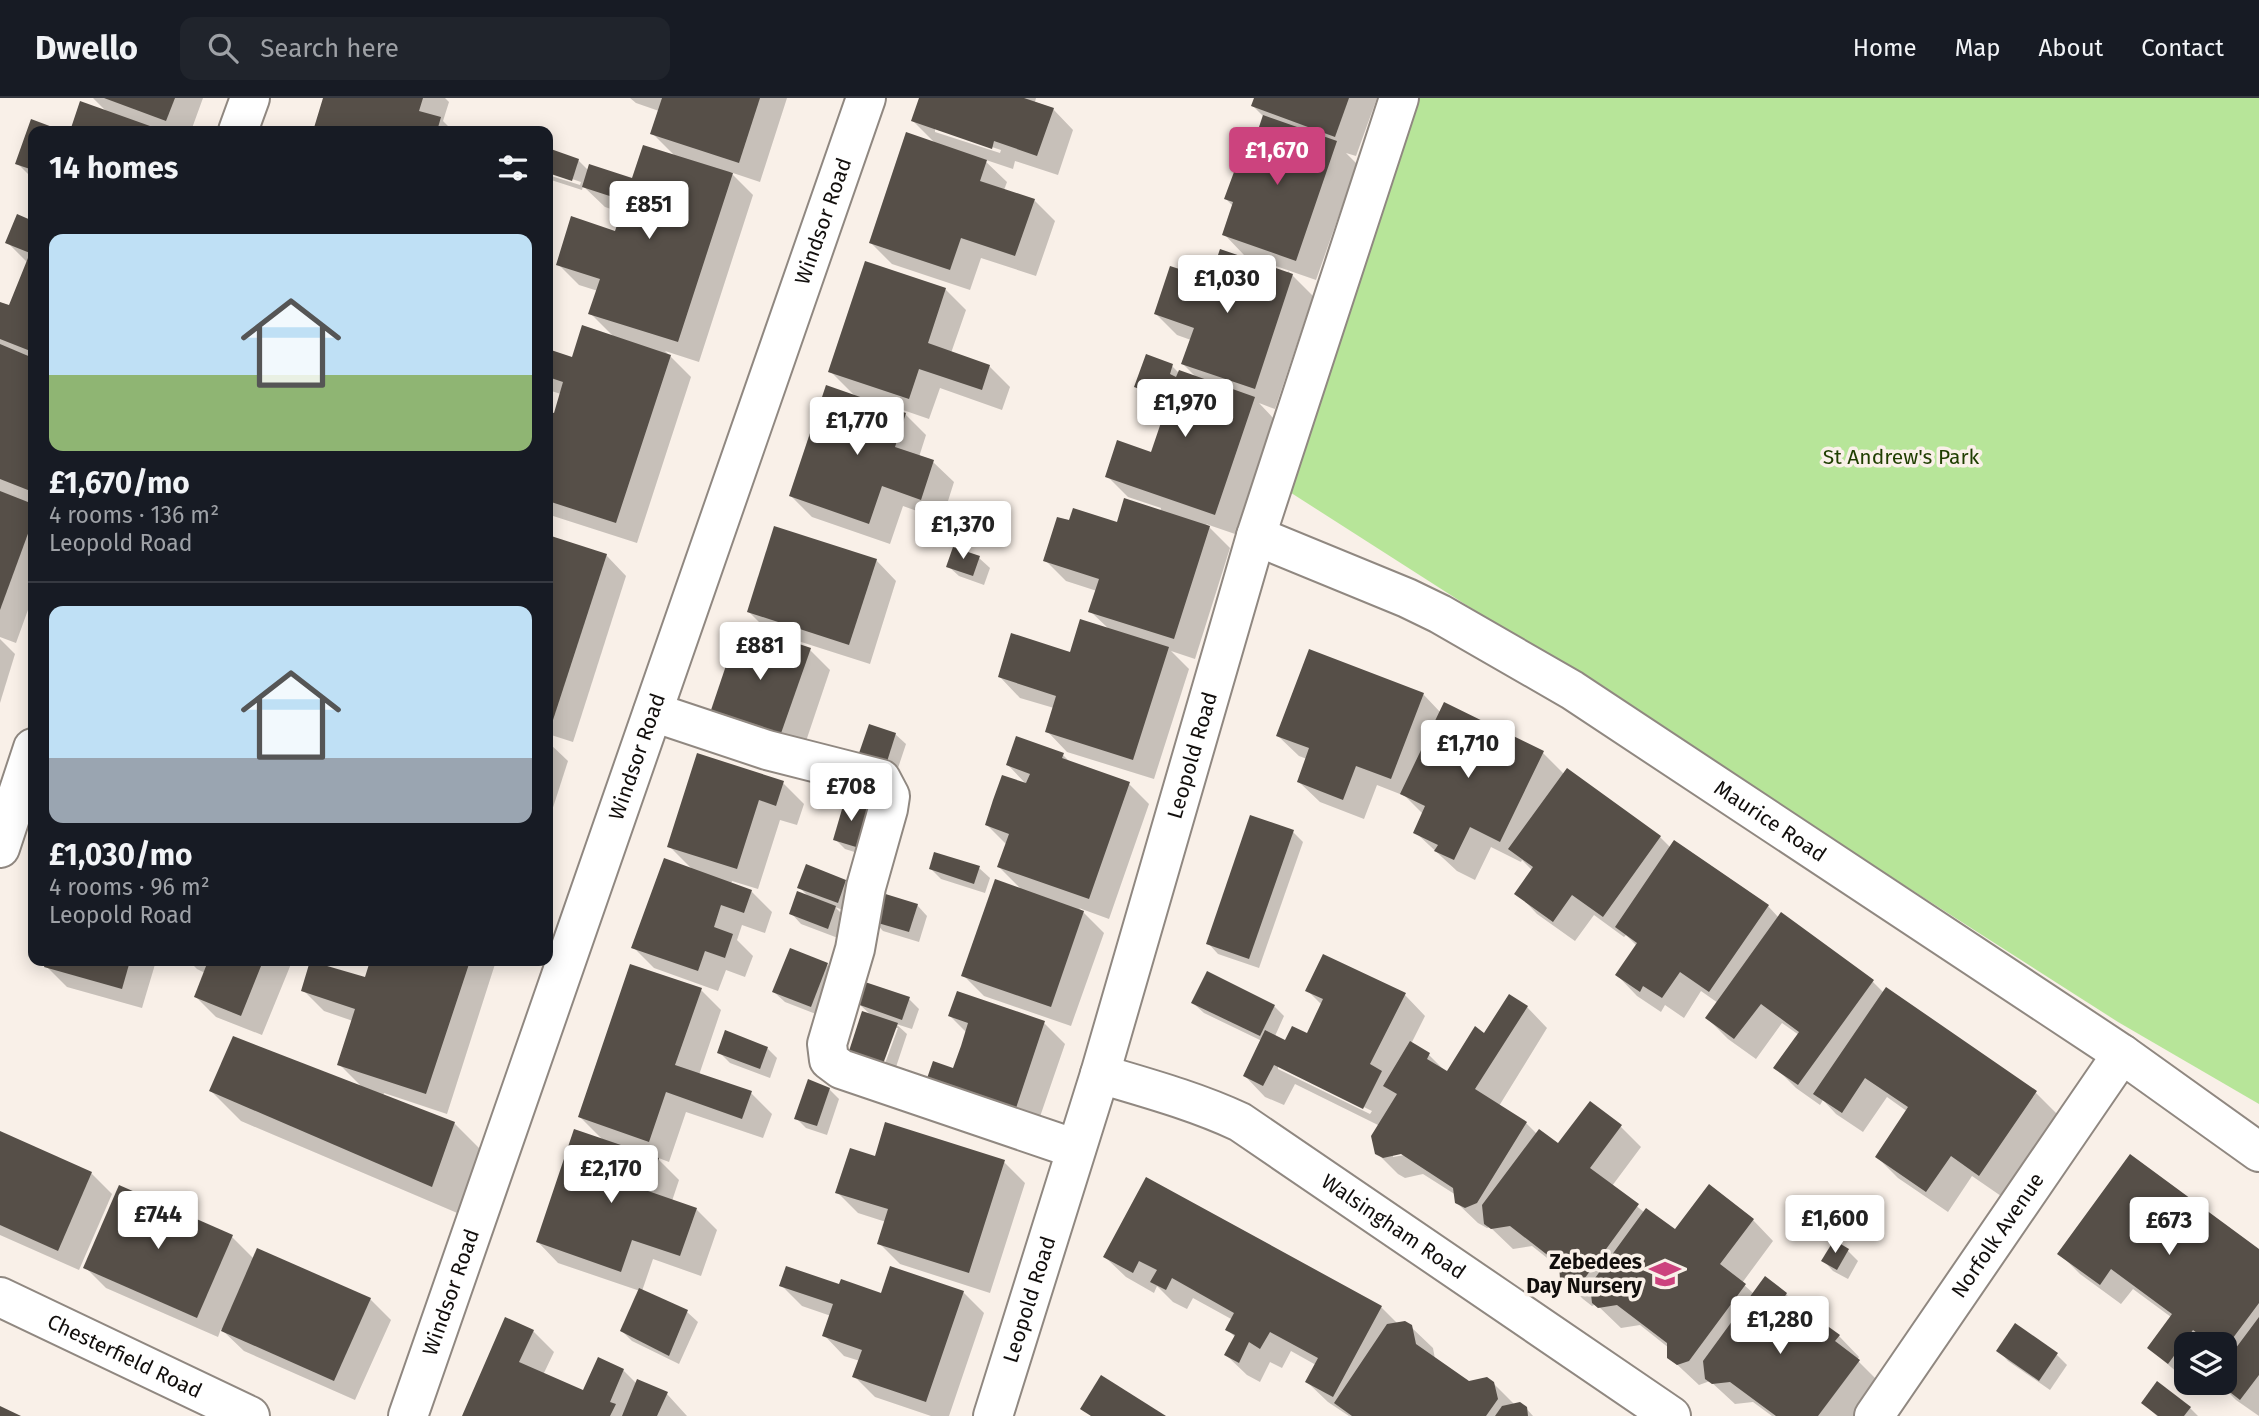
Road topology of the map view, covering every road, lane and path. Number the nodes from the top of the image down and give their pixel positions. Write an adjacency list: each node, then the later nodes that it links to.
1 (250, 98): 4 (street)
2 (866, 98): 6 (street, Windsor Road)
3 (1399, 98): 5 (street, Leopold Road)
4 (241, 126)
5 (1256, 536): 9 (street, Maurice Road); 10 (street, Leopold Road)
6 (653, 712): 11 (street); 15 (street, Windsor Road)
7 (28, 763): 8 (street)
8 (0, 848)
9 (2122, 1054): 12 (street, Maurice Road); 18 (street, Norfolk Avenue)
10 (1100, 1074): 11 (street, Leopold Road); 17 (street, Walsingham Road)
11 (1076, 1149): 16 (street, Leopold Road)
12 (2259, 1152)
13 (0, 1297): 14 (street, Chesterfield Road)
14 (250, 1416)
15 (408, 1416)
16 (993, 1416)
17 (1671, 1416)
18 (1874, 1416)

